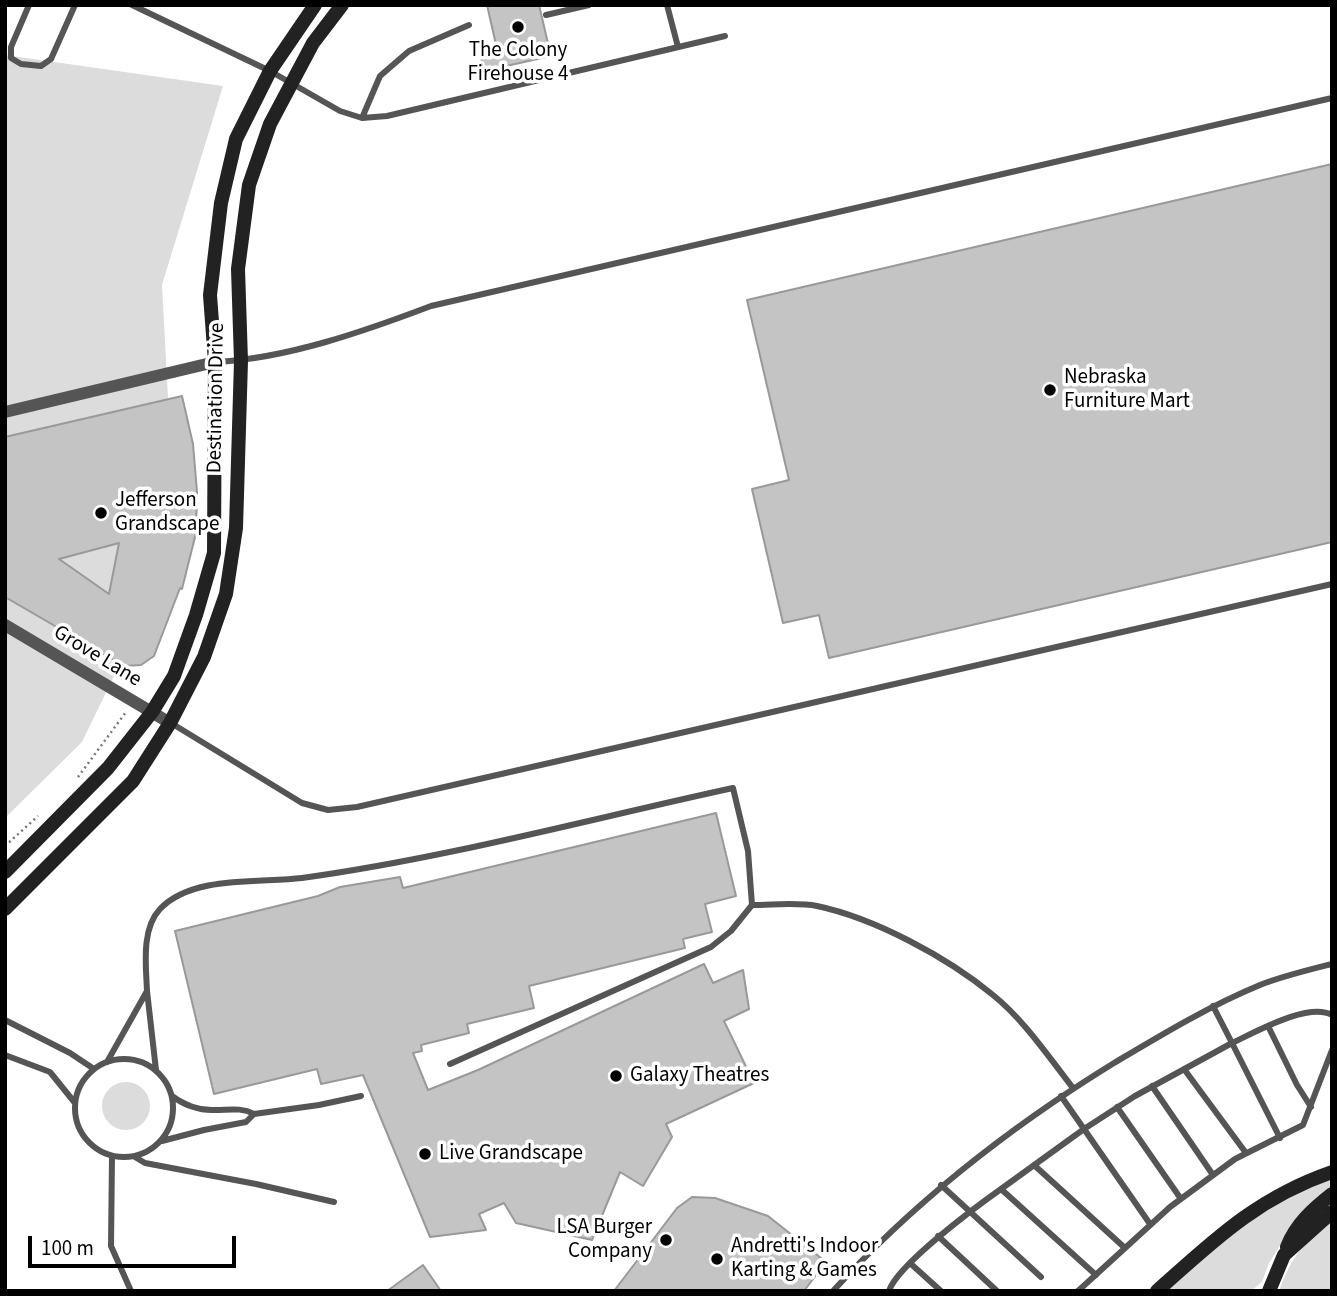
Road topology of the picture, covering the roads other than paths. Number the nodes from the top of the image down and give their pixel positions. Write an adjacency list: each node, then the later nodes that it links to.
1 (29, 5): 2 (lane)
2 (75, 5)
3 (132, 5): 12 (lane)
4 (314, 5): 12 (street, Destination Drive)
5 (342, 5): 13 (street, Destination Drive)
6 (589, 5): 8 (lane)
7 (667, 5): 11 (lane)
8 (546, 15)
9 (469, 25): 15 (lane)
10 (724, 36): 11 (lane)
11 (678, 47): 15 (lane)
12 (270, 71): 13 (lane); 17 (street, Destination Drive)
13 (291, 83): 15 (lane); 16 (street, Destination Drive)
14 (1332, 98): 16 (lane)
15 (362, 118)
16 (241, 361): 17 (lane); 22 (street, Destination Drive)
17 (215, 362): 18 (street); 21 (street, Destination Drive)
18 (5, 412)
19 (1332, 584): 22 (lane)
20 (5, 625): 21 (street, Grove Lane)
21 (152, 712): 22 (street, Grove Lane); 23 (street, Destination Drive)
22 (170, 723): 25 (street, Destination Drive)
23 (5, 872)
24 (752, 905): 27 (lane); 36 (lane); 41 (lane)
25 (5, 909)
26 (1332, 964): 28 (lane)
27 (147, 991): 35 (lane); 39 (lane)
28 (1213, 1006): 32 (lane); 41 (lane)
29 (1332, 1015): 31 (lane)
30 (5, 1020): 37 (lane)
31 (1268, 1026): 32 (lane); 47 (lane)
32 (1232, 1043): 38 (lane); 50 (lane)
33 (1332, 1049): 47 (lane)
34 (5, 1055): 45 (lane)
35 (107, 1062): 37 (lane); 39 (lane)
36 (450, 1064)
37 (94, 1069): 45 (lane)
38 (1184, 1069): 40 (lane); 52 (lane)
39 (156, 1070): 42 (lane)
40 (1153, 1086): 46 (lane); 58 (lane)
41 (1073, 1088): 44 (lane)
42 (172, 1096): 48 (lane); 51 (lane)
43 (361, 1096): 48 (lane)
44 (1061, 1096): 49 (lane); 59 (lane)
45 (75, 1103): 53 (lane)
46 (1117, 1107): 49 (lane); 62 (lane)
47 (1311, 1107): 50 (lane)
48 (254, 1114): 51 (lane)
49 (1084, 1129): 55 (lane); 66 (lane)
50 (1280, 1138): 52 (lane)
51 (162, 1141): 54 (lane)
52 (1246, 1153): 58 (lane)
53 (112, 1156): 54 (lane); 73 (lane)
54 (135, 1157): 63 (lane)
55 (1034, 1165): 60 (lane); 68 (lane)
56 (1332, 1166): 57 (lane)
57 (1326, 1174): 79 (street)
58 (1213, 1175): 62 (lane)
59 (942, 1185): 64 (lane); 74 (lane)
60 (1001, 1189): 64 (lane); 71 (lane)
61 (1332, 1194): 69 (street)
62 (1181, 1199): 66 (lane)
63 (334, 1202)
64 (969, 1211): 67 (lane); 72 (lane)
65 (1332, 1212): 69 (street)
66 (1150, 1224): 68 (lane)
67 (938, 1237): 70 (lane); 77 (lane)
68 (1125, 1248): 71 (lane)
69 (1284, 1255): 80 (street)
70 (911, 1264): 75 (lane); 76 (lane)
71 (1096, 1275): 78 (lane)
72 (1041, 1277)
73 (131, 1291)
74 (833, 1291)
75 (889, 1291)
76 (941, 1291)
77 (997, 1291)
78 (1078, 1291)
79 (1157, 1291)
80 (1269, 1291)

